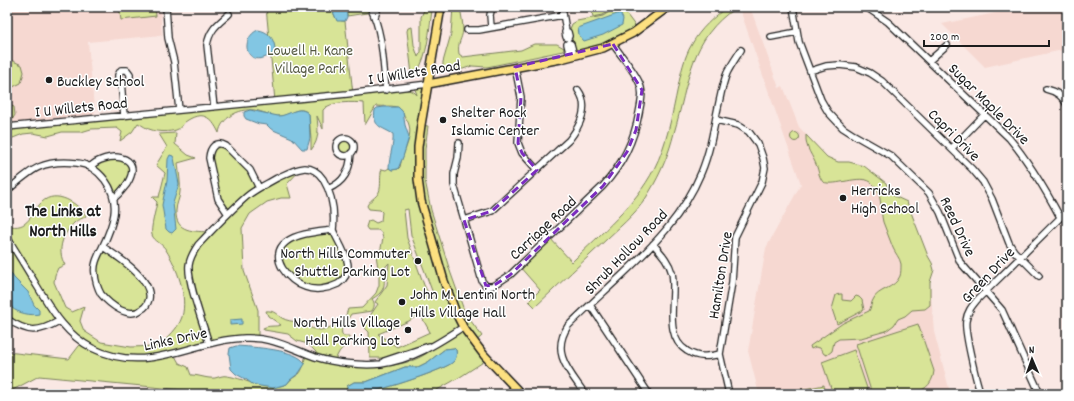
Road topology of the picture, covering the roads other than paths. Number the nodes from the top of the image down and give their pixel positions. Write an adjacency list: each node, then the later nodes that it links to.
1 (166, 7): 31 (street)
2 (370, 7): 12 (street)
3 (378, 7): 12 (street)
4 (441, 7): 25 (main road)
5 (492, 7): 13 (street)
6 (562, 7): 11 (street)
7 (668, 7): 17 (main road, I U Willets Road)
8 (793, 7): 15 (street, Reed Drive)
9 (866, 7): 21 (street, Sugar Maple Drive)
10 (229, 14): 30 (street)
11 (563, 15): 13 (street); 20 (street)
12 (375, 17): 27 (street)
13 (491, 28): 14 (street)
14 (467, 30)
15 (797, 32): 16 (street); 23 (street, Reed Drive)
16 (771, 37)
17 (613, 44): 20 (main road, I U Willets Road); 55 (street, Carriage Road)
18 (948, 45): 21 (street)
19 (741, 50): 34 (street, Shrub Hollow Road)
20 (572, 56): 22 (main road, I U Willets Road)
21 (929, 61): 32 (street, Sugar Maple Drive)
22 (516, 67): 25 (main road, I U Willets Road); 40 (street)
23 (810, 71): 37 (street, Capri Drive); 56 (street, Reed Drive)
24 (121, 81): 33 (street)
25 (428, 84): 27 (street, I U Willets Road); 61 (main road)
26 (1046, 89): 29 (street)
27 (386, 90): 30 (street, I U Willets Road)
28 (578, 90): 40 (street)
29 (1067, 105)
30 (214, 106): 31 (street, I U Willets Road)
31 (179, 110): 33 (street, I U Willets Road)
32 (985, 114): 37 (street); 47 (street, Sugar Maple Drive)
33 (124, 116): 35 (street, I U Willets Road)
34 (716, 120): 51 (street, Shrub Hollow Road); 63 (street, Hamilton Drive)
35 (7, 128)
36 (459, 143): 48 (street)
37 (952, 148): 53 (street, Capri Drive)
38 (351, 154): 42 (street)
39 (90, 166): 43 (street); 44 (street); 44 (street)
40 (536, 170): 48 (street)
41 (260, 188): 42 (street); 46 (street); 46 (street)
42 (328, 189): 49 (street)
43 (7, 191)
44 (114, 198): 52 (street)
45 (1067, 211): 47 (street, Green Drive)
46 (228, 214): 62 (street)
47 (1060, 217): 53 (street, Green Drive)
48 (464, 220): 55 (street)
49 (333, 230): 49 (street)
50 (7, 237): 60 (street, Links Drive)
51 (653, 244): 58 (street, Shrub Hollow Road); 63 (street)
52 (102, 247): 52 (street)
53 (1020, 257): 54 (street, Capri Drive); 56 (street, Green Drive)
54 (1039, 276)
55 (488, 286): 57 (street)
56 (986, 291): 68 (street, Green Drive); 69 (street, Reed Drive)
57 (487, 294)
58 (590, 305): 65 (street, Shrub Hollow Road); 66 (street)
59 (7, 319): 60 (street)
60 (59, 321): 62 (street, Links Drive)
61 (463, 327): 62 (street, Links Drive); 64 (main road)
62 (209, 344)
63 (720, 354): 67 (street, Hamilton Drive)
64 (520, 394)
65 (585, 394)
66 (649, 394)
67 (729, 394)
68 (981, 394)
69 (1039, 394)

